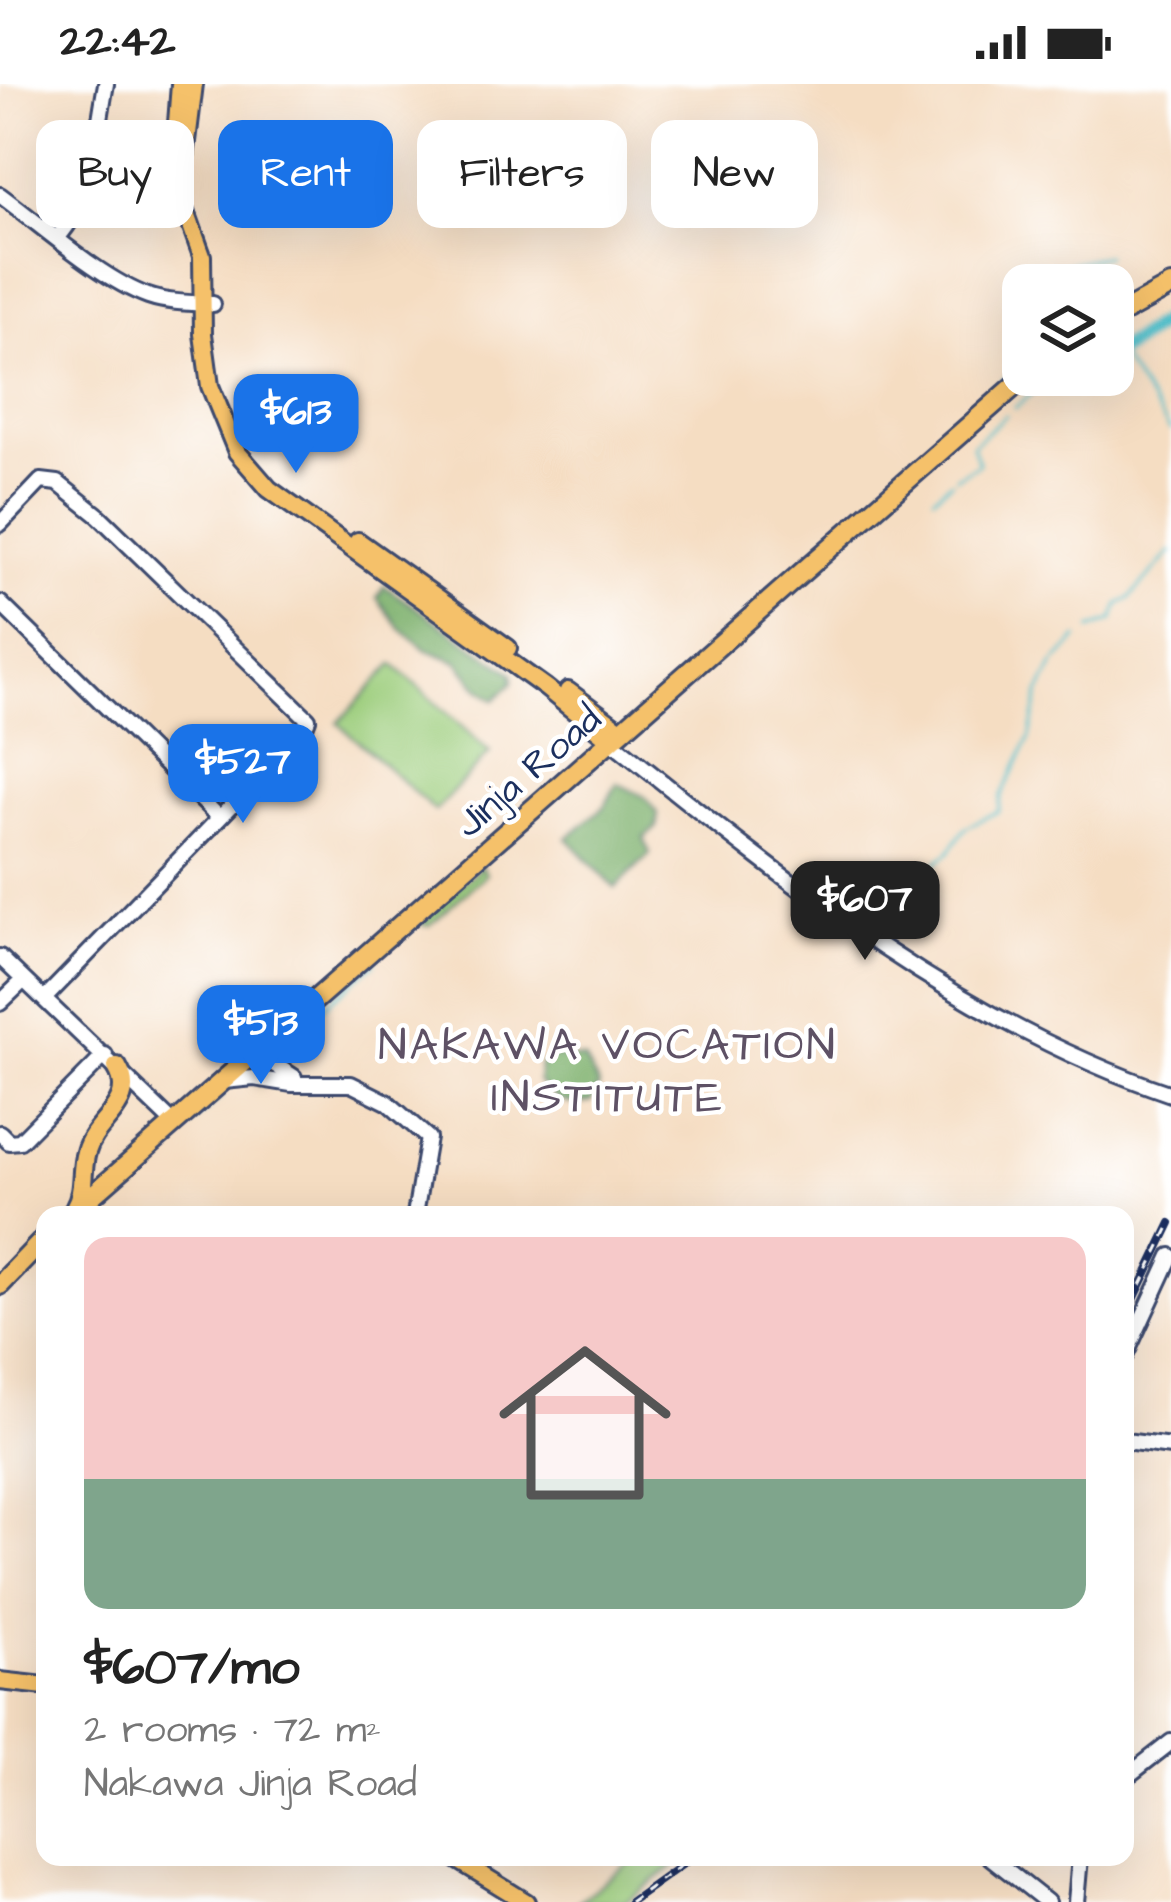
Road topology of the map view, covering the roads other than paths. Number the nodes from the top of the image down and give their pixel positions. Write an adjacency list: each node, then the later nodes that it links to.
1 (106, 84): 5 (street)
2 (180, 84): 7 (main road)
3 (194, 84): 7 (main road)
4 (0, 195): 5 (street)
5 (58, 237): 7 (street)
6 (1171, 286): 8 (highway)
7 (208, 303): 12 (main road)
8 (1134, 306)
9 (1004, 396): 12 (highway, Jinja Road)
10 (0, 524): 13 (street)
11 (0, 603): 13 (street)
12 (616, 736): 18 (highway, Jinja Road); 22 (street)
13 (218, 817): 16 (street)
14 (0, 957): 15 (street)
15 (24, 980): 16 (street); 17 (street)
16 (45, 998): 19 (street)
17 (0, 1003)
18 (264, 1044): 20 (highway, Jinja Road); 21 (street)
19 (111, 1061): 23 (street); 24 (street); 25 (highway)
20 (221, 1081): 21 (street); 23 (highway, Jinja Road)
21 (304, 1082): 27 (street)
22 (1171, 1094)
23 (173, 1123): 26 (highway, Jinja Road)
24 (0, 1133)
25 (76, 1206)
26 (80, 1206)
27 (417, 1206)
28 (36, 1247): 30 (highway)
29 (1171, 1256): 31 (street)
30 (0, 1285)
31 (1134, 1336)
32 (1134, 1443): 33 (street)
33 (1171, 1447)
34 (0, 1681): 35 (main road)
35 (36, 1684)
36 (1171, 1742): 37 (street)
37 (1134, 1771)
38 (468, 1866): 41 (main road)
39 (1002, 1866): 42 (street)
40 (1079, 1866): 43 (street)
41 (526, 1902)
42 (1048, 1902)
43 (1076, 1902)

